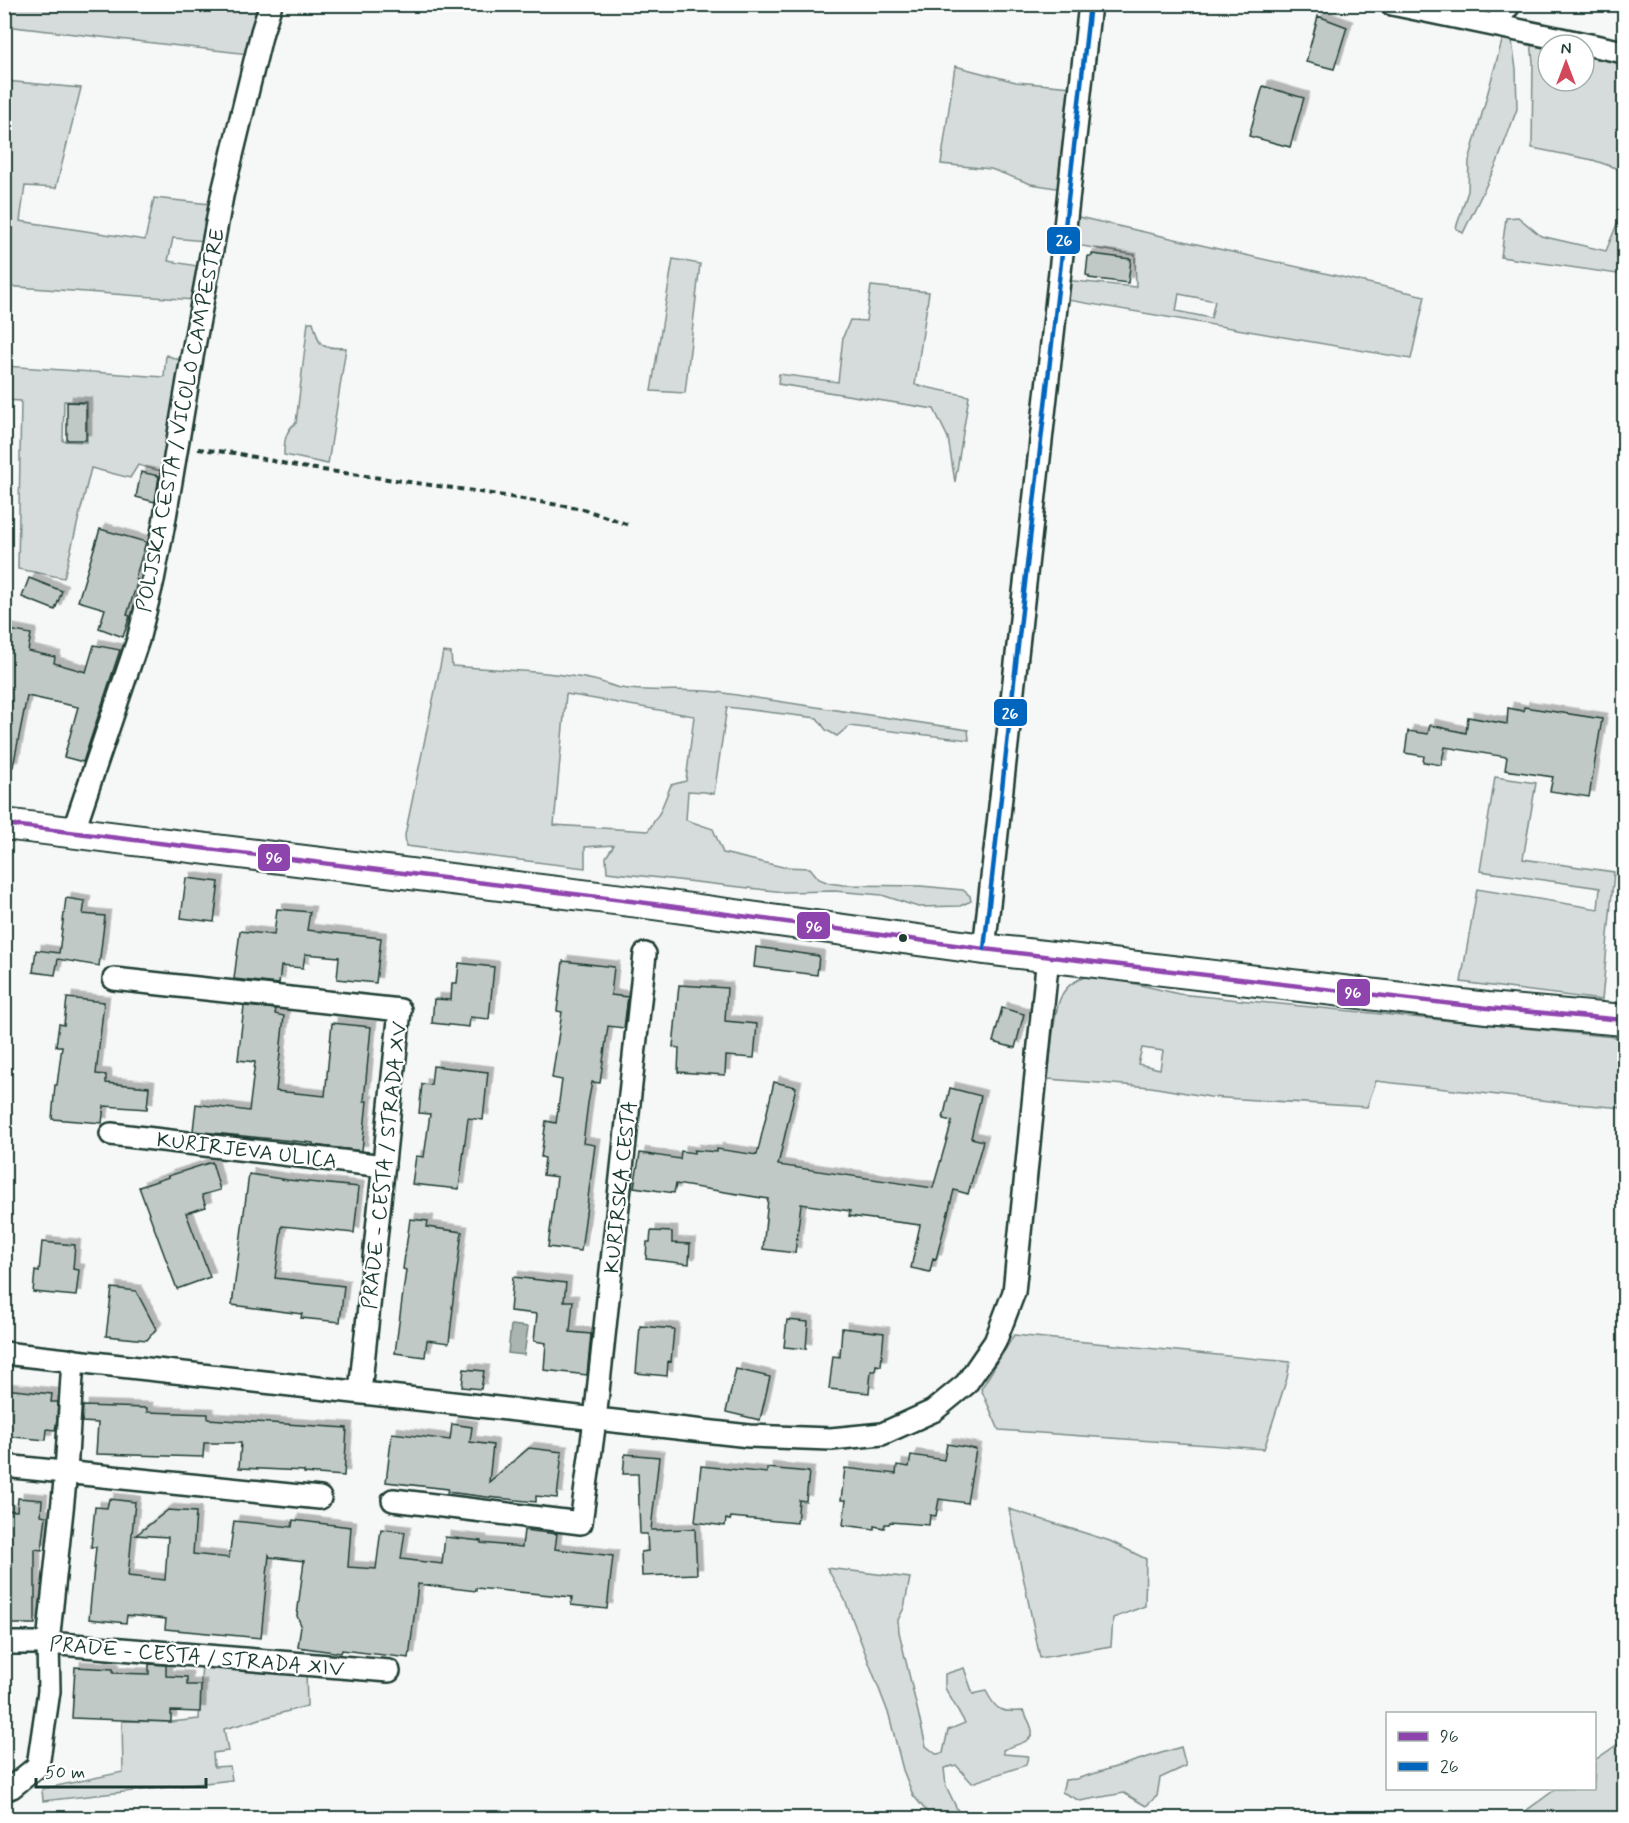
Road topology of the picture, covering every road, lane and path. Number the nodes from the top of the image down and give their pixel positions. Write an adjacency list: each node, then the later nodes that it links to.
1 (271, 4): 7 (street, POLJSKA CESTA / VICOLO CAMPESTRE)
2 (1090, 4): 11 (street)
3 (1392, 4): 5 (street)
4 (1510, 4): 5 (street)
5 (1494, 25): 6 (street)
6 (1624, 52)
7 (176, 449): 8 (path); 10 (street, POLJSKA CESTA / VICOLO CAMPESTRE)
8 (629, 525)
9 (4, 824): 10 (street)
10 (73, 832): 11 (street)
11 (984, 949): 13 (street)
12 (645, 954): 21 (street, KURIRSKA CESTA)
13 (1048, 956): 15 (street); 21 (street)
14 (114, 979): 17 (street, PRADE - CESTA / STRADA XV)
15 (1624, 1020)
16 (111, 1134): 17 (street, KURIRJEVA ULICA)
17 (384, 1166): 20 (street, PRADE - CESTA / STRADA XV)
18 (4, 1353): 19 (street)
19 (73, 1360): 20 (street); 23 (street)
20 (360, 1392): 21 (street)
21 (596, 1420): 25 (street, KURIRSKA CESTA)
22 (4, 1466): 23 (street)
23 (66, 1472): 24 (street); 27 (street)
24 (320, 1498)
25 (393, 1500)
26 (4, 1642): 27 (street, PRADE - CESTA / STRADA XIV)
27 (48, 1643): 28 (street, PRADE - CESTA / STRADA XIV); 29 (street)
28 (389, 1671)
29 (4, 1790)

